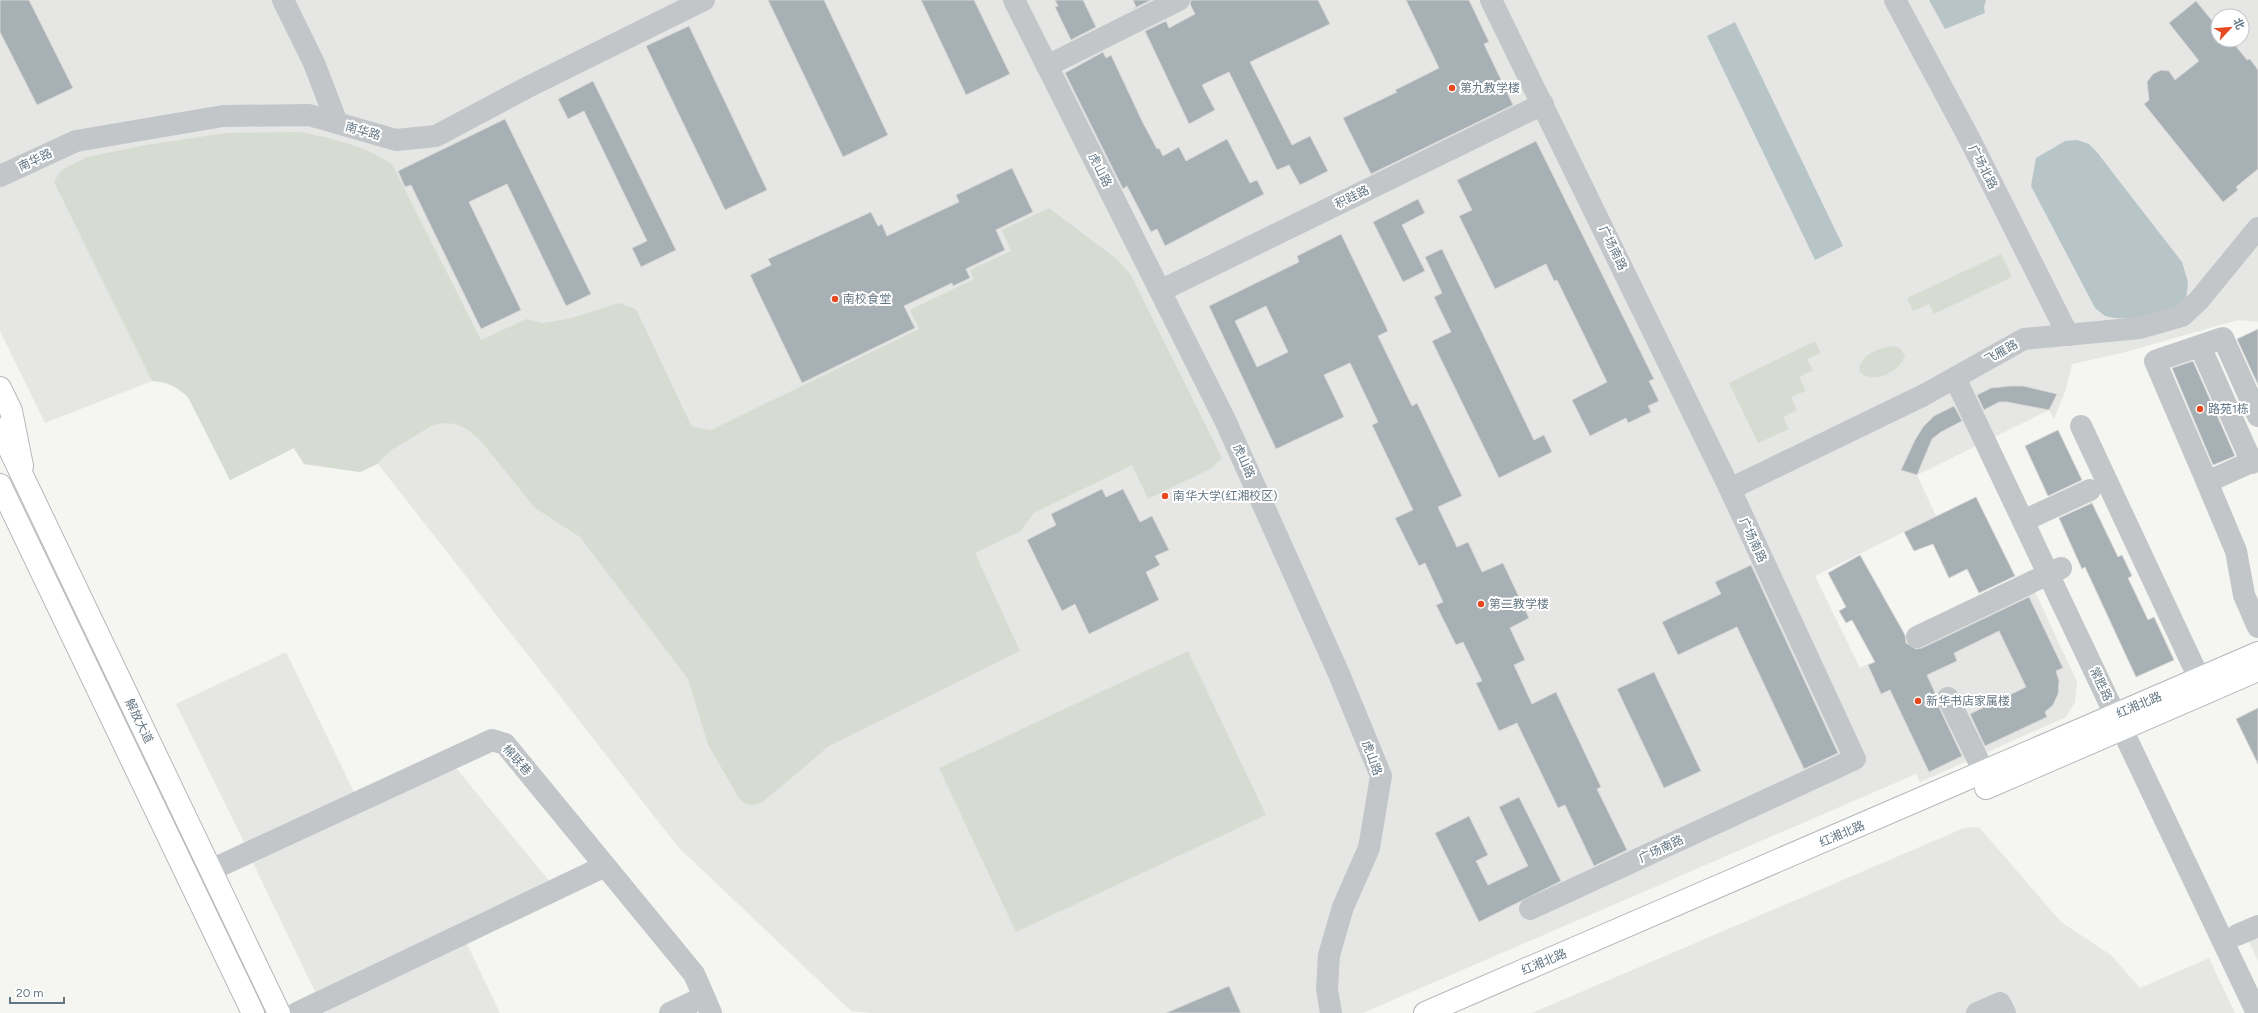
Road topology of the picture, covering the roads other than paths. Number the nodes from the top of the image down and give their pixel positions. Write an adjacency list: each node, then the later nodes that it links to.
1 (283, 0): 9 (street)
2 (704, 0): 9 (street, 南华路)
3 (1014, 0): 7 (street, 虎山路)
4 (1179, 0): 7 (street)
5 (1491, 0): 8 (street, 广场南路)
6 (1895, 0): 13 (street, 广场北路)
7 (1047, 66): 12 (street, 虎山路)
8 (1543, 104): 12 (street, 积跬路); 24 (street, 广场南路)
9 (338, 123): 10 (street, 南华路)
10 (1, 174)
11 (2258, 228): 13 (street, 飞雁路)
12 (1162, 290): 43 (street, 虎山路)
13 (2068, 335): 15 (street, 飞雁路)
14 (2200, 346): 17 (street); 20 (street); 22 (street)
15 (1962, 374): 24 (street, 飞雁路); 26 (street, 常胜路)
16 (0, 388): 21 (main road)
17 (2258, 416)
18 (2082, 426): 32 (street)
19 (0, 429): 21 (main road, 解放大道)
20 (2255, 461): 22 (street)
21 (25, 481): 37 (main road, 解放大道)
22 (2207, 482): 28 (street)
23 (0, 485): 44 (main road, 解放大道)
24 (1730, 489): 38 (street, 广场南路)
25 (2090, 490): 26 (street)
26 (2030, 518): 27 (street, 常胜路)
27 (2055, 570): 29 (street); 34 (street, 常胜路)
28 (2258, 627)
29 (1917, 637)
30 (2258, 653): 32 (main road, 红湘北路)
31 (2258, 670): 34 (main road, 红湘北路)
32 (2199, 678): 34 (main road, 红湘北路)
33 (1948, 698): 35 (street)
34 (2126, 719): 35 (main road, 红湘北路); 40 (street, 常胜路); 49 (main road, 红湘北路); 52 (street, 常胜路)
35 (1984, 772): 48 (main road, 红湘北路)
36 (605, 866): 37 (street, 棉联巷); 42 (street, 棉联巷); 46 (street)
37 (211, 870): 45 (main road, 解放大道)
38 (1530, 909)
39 (2258, 926): 40 (street)
40 (2237, 935): 41 (street, 常胜路)
41 (2258, 980)
42 (708, 1005): 47 (street)
43 (1331, 1012)
44 (253, 1013)
45 (279, 1013)
46 (297, 1013)
47 (670, 1013)
48 (1425, 1013)
49 (1462, 1013)
50 (1977, 1013): 51 (street)
51 (2005, 1013)
52 (2257, 1013)

